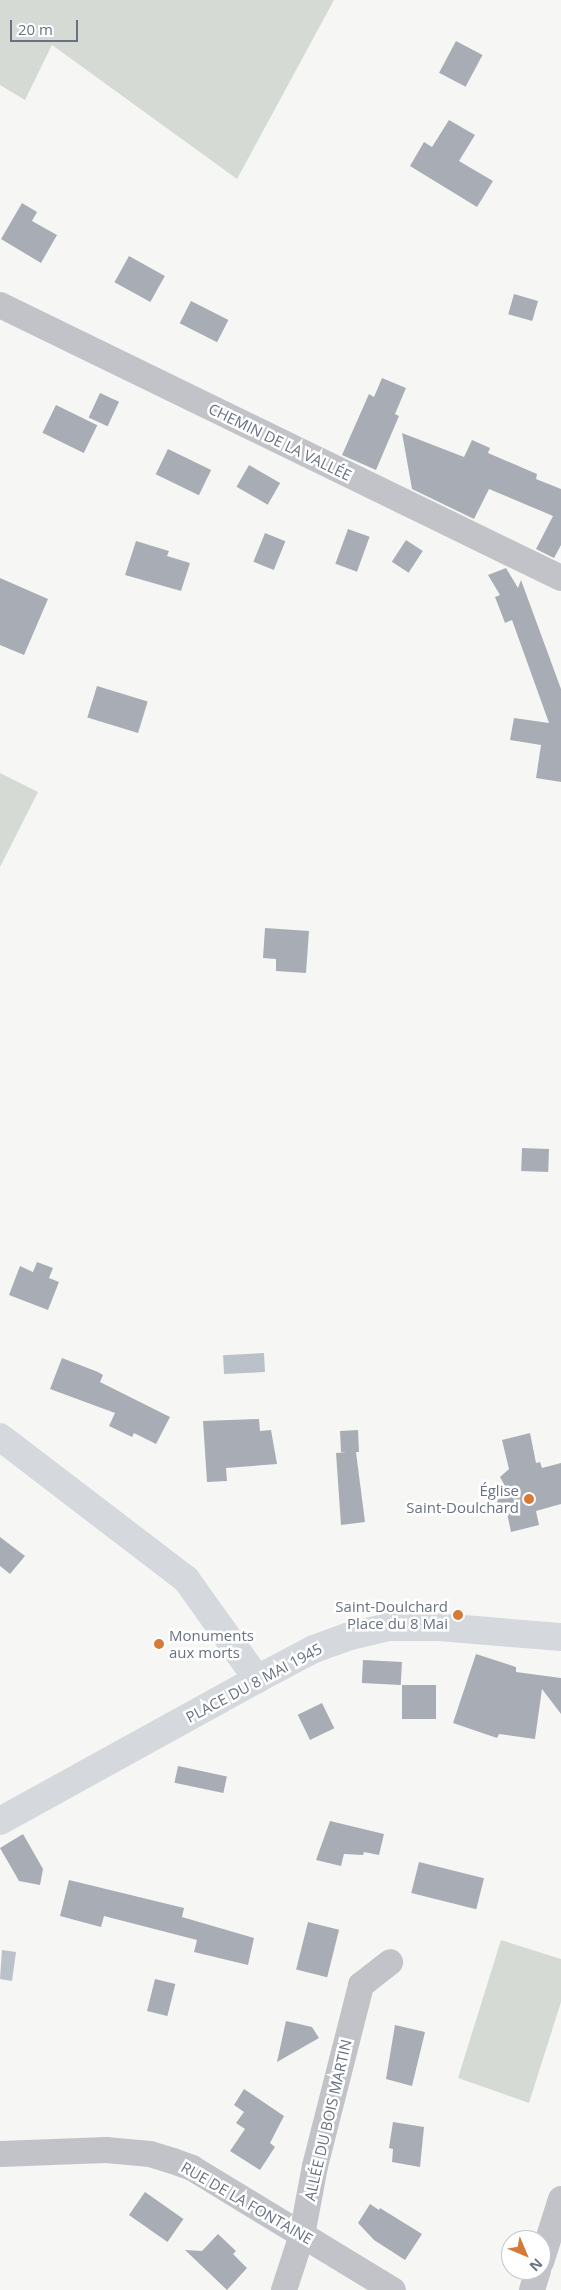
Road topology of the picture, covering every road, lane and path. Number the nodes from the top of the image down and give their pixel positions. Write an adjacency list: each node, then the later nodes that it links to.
1 (0, 305): 2 (street, CHEMIN DE LA VALLÉE)
2 (561, 578)
3 (0, 1438): 5 (street)
4 (561, 1637): 5 (street, PLACE DU 8 MAI 1945)
5 (257, 1678): 6 (street, PLACE DU 8 MAI 1945)
6 (0, 1821)
7 (390, 1962): 11 (street, ALLÉE DU BOIS MARTIN)
8 (0, 2154): 11 (street, RUE DE LA FONTAINE)
9 (561, 2199): 10 (street)
10 (551, 2230)
11 (302, 2235): 12 (street, ALLÉE DU BOIS MARTIN); 13 (street, RUE DE LA FONTAINE)
12 (284, 2290)
13 (393, 2290)

